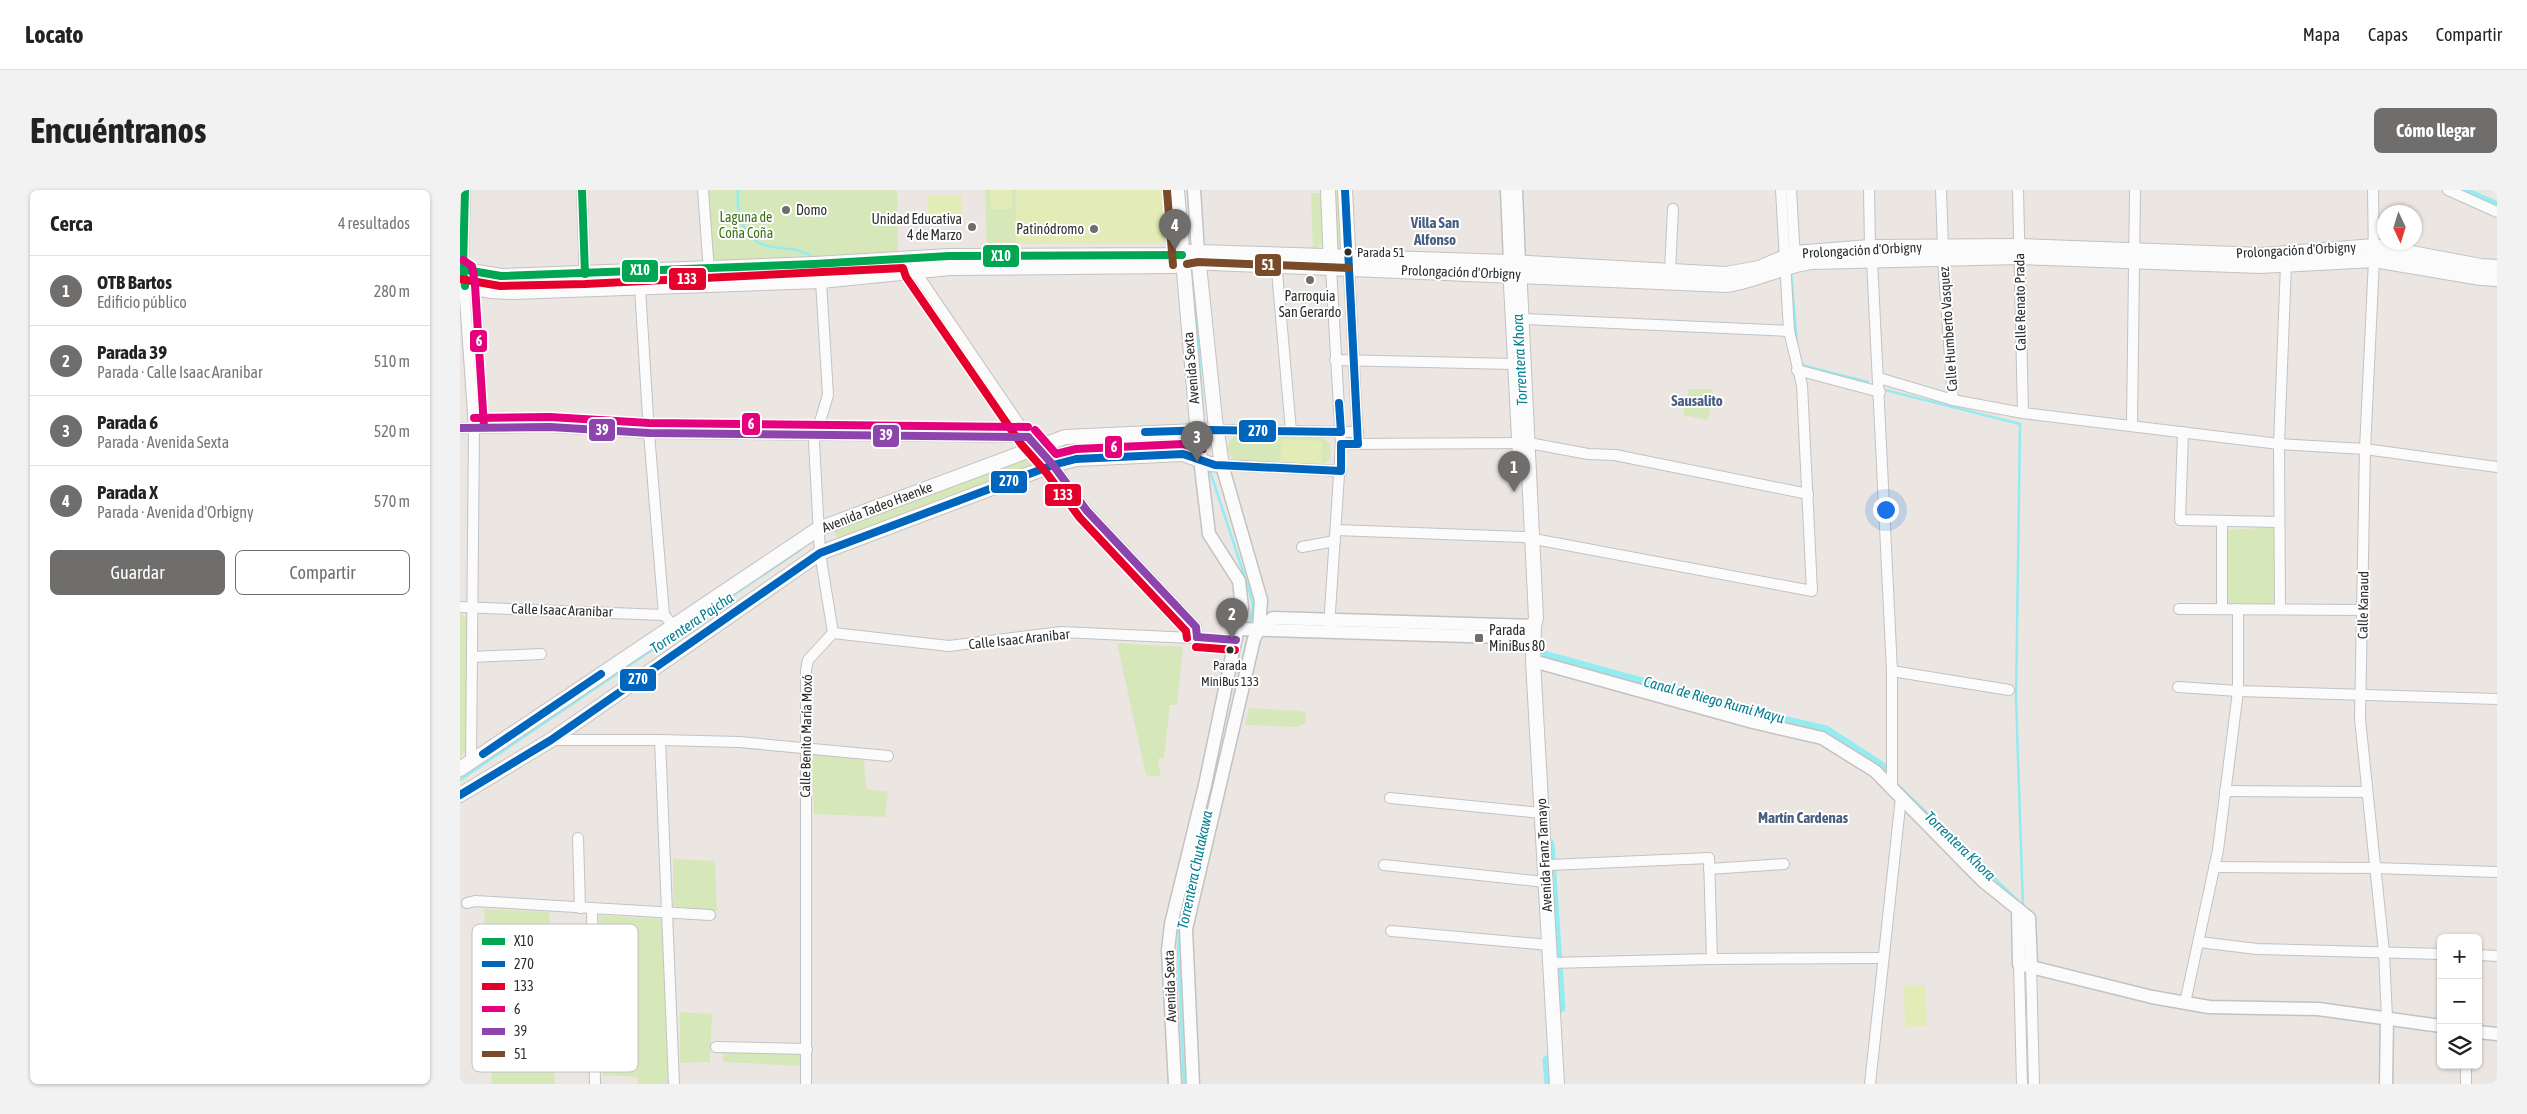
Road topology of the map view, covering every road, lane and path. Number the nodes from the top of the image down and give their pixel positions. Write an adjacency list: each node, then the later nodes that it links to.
1 (465, 190): 35 (street)
2 (582, 190): 37 (street)
3 (703, 190): 33 (street)
4 (1177, 190): 25 (main road, Avenida Sexta)
5 (1194, 190): 25 (street, Avenida Sexta)
6 (1328, 190): 28 (main road)
7 (1345, 190): 29 (main road)
8 (1507, 190): 34 (street, Avenida Franz Tamayo)
9 (1516, 190): 34 (street, Avenida Franz Tamayo)
10 (1780, 190): 27 (street)
11 (1792, 190): 27 (street)
12 (1868, 190): 21 (street)
13 (1941, 190): 22 (street, Calle Humberto Vasquez)
14 (2018, 190): 20 (street, Calle Renato Prada)
15 (2136, 190): 24 (street)
16 (2373, 190): 23 (street, Calle Kanaud)
17 (2448, 190): 19 (street)
18 (1673, 209): 36 (street)
19 (2497, 212)
20 (2019, 252): 22 (main road, Prolongación d'Orbigny); 24 (main road, Prolongación d'Orbigny); 53 (street, Calle Renato Prada)
21 (1871, 253): 22 (main road, Prolongación d'Orbigny); 27 (main road, Prolongación d'Orbigny); 50 (street)
22 (1943, 253): 52 (street, Calle Humberto Vasquez)
23 (2374, 253): 24 (main road, Prolongación d'Orbigny); 30 (main road, Prolongación d'Orbigny); 32 (main road, Prolongación d'Orbigny); 38 (main road, Prolongación d'Orbigny); 69 (street, Calle Kanaud)
24 (2134, 255): 30 (main road, Prolongación d'Orbigny); 54 (street)
25 (1192, 258): 26 (main road, Prolongación d'Orbigny); 31 (main road, Prolongación d'Orbigny); 57 (main road, Avenida Sexta); 57 (main road, Avenida Sexta)
26 (1275, 259): 28 (main road, Prolongación d'Orbigny); 58 (street)
27 (1790, 261): 34 (main road, Prolongación d'Orbigny); 36 (main road, Prolongación d'Orbigny); 45 (street)
28 (1331, 262): 29 (main road, Prolongación d'Orbigny); 46 (street)
29 (1349, 263): 34 (main road, Prolongación d'Orbigny); 47 (street)
30 (2286, 264): 68 (street)
31 (913, 265): 33 (main road); 39 (main road); 64 (street)
32 (2497, 267)
33 (710, 268): 37 (main road); 40 (street)
34 (1515, 268): 36 (main road, Prolongación d'Orbigny); 44 (main road, Avenida Franz Tamayo); 48 (main road, Avenida Franz Tamayo)
35 (462, 270): 37 (main road); 41 (street)
36 (1670, 271)
37 (584, 274): 43 (street)
38 (2497, 279)
39 (821, 281): 40 (main road); 63 (street)
40 (710, 285): 42 (main road)
41 (463, 286): 43 (main road); 56 (street)
42 (640, 288): 43 (main road); 62 (street)
43 (585, 290)
44 (1523, 319): 45 (street); 65 (main road, Avenida Franz Tamayo)
45 (1789, 331): 49 (street)
46 (1335, 360): 47 (street); 59 (street)
47 (1352, 360): 48 (street); 60 (street)
48 (1514, 364): 65 (main road, Avenida Franz Tamayo)
49 (1797, 370): 51 (street); 74 (street)
50 (1879, 378): 51 (street); 52 (street)
51 (1880, 392): 99 (street)
52 (1952, 400): 53 (street)
53 (2023, 413): 54 (street)
54 (2132, 425): 61 (street)
55 (460, 428): 56 (street)
56 (474, 428): 62 (street); 83 (street)
57 (1206, 430): 58 (street, Avenida Tadeo Haenke); 64 (main road, Avenida Tadeo Haenke); 70 (main road, Avenida Sexta); 70 (main road, Avenida Sexta)
58 (1291, 431): 59 (street, Avenida Tadeo Haenke)
59 (1341, 432): 60 (street, Avenida Tadeo Haenke); 66 (street)
60 (1358, 432): 67 (street)
61 (2183, 432): 68 (street); 75 (street)
62 (649, 433): 63 (street); 90 (street)
63 (816, 435): 64 (street); 77 (street)
64 (1032, 442): 71 (street); 77 (main road, Avenida Tadeo Haenke)
65 (1524, 443): 67 (street); 74 (street); 79 (main road, Avenida Franz Tamayo)
66 (1341, 444): 67 (street); 73 (street)
67 (1358, 444)
68 (2279, 444): 69 (street); 76 (street)
69 (2365, 449): 72 (street); 89 (street, Calle Kanaud)
70 (1212, 463): 71 (main road, Avenida Tadeo Haenke); 73 (street, Avenida Tadeo Haenke); 92 (street, Avenida Sexta); 92 (street, Avenida Sexta)
71 (1053, 465): 82 (main road, Avenida Tadeo Haenke); 95 (street)
72 (2497, 467)
73 (1341, 471): 78 (street)
74 (1808, 494): 79 (street)
75 (2222, 521): 76 (street); 85 (street)
76 (2279, 522): 88 (street)
77 (818, 529): 82 (street); 90 (main road, Avenida Tadeo Haenke)
78 (1336, 530): 79 (street); 80 (street)
79 (1527, 538): 93 (main road, Avenida Franz Tamayo)
80 (1335, 541): 81 (street); 91 (street)
81 (1302, 547)
82 (820, 552): 94 (street); 105 (main road, Avenida Tadeo Haenke)
83 (472, 606): 84 (street, Calle Isaac Aranibar); 90 (street, Calle Isaac Aranibar); 97 (street)
84 (460, 607)
85 (2222, 608): 86 (street); 87 (street)
86 (2179, 609)
87 (2238, 609): 88 (street); 102 (street)
88 (2280, 609): 89 (street)
89 (2362, 610): 103 (street, Calle Kanaud)
90 (668, 620): 109 (main road, Avenida Tadeo Haenke)
91 (1329, 627): 92 (street); 93 (street)
92 (1247, 631): 95 (street, Calle Isaac Aranibar); 110 (street, Avenida Sexta); 110 (street, Avenida Sexta)
93 (1533, 632): 98 (main road, Avenida Franz Tamayo)
94 (833, 633): 95 (street, Calle Isaac Aranibar); 107 (street, Calle Benito María Moxó)
95 (1197, 637)
96 (542, 654): 97 (street)
97 (472, 657): 109 (street)
98 (1533, 661): 113 (street); 116 (main road, Avenida Franz Tamayo)
99 (1892, 671): 101 (street); 113 (street)
100 (2178, 687): 102 (street)
101 (2009, 690)
102 (2238, 691): 103 (street); 111 (street)
103 (2361, 695): 104 (street); 112 (street, Calle Kanaud)
104 (2497, 699)
105 (551, 740): 106 (street); 114 (main road, Avenida Tadeo Haenke)
106 (660, 740): 107 (street); 129 (street)
107 (805, 748): 108 (street); 149 (street, Calle Benito María Moxó)
108 (888, 756)
109 (465, 765)
110 (1217, 773): 153 (street, Avenida Sexta); 154 (street, Avenida Sexta)
111 (2225, 790): 112 (street); 121 (street)
112 (2367, 792): 122 (street, Calle Kanaud)
113 (1897, 793): 139 (street); 142 (street)
114 (460, 795)
115 (1390, 798): 116 (street)
116 (1541, 813): 120 (main road, Avenida Franz Tamayo)
117 (578, 838): 127 (street)
118 (1784, 864): 123 (street)
119 (1384, 865): 125 (street)
120 (1544, 867): 123 (street); 125 (main road, Avenida Franz Tamayo)
121 (2214, 868): 122 (street); 133 (street)
122 (2374, 868): 124 (street); 135 (street, Calle Kanaud)
123 (1709, 869): 140 (street)
124 (2497, 872)
125 (1545, 882): 134 (main road, Avenida Franz Tamayo)
126 (467, 902): 127 (street)
127 (580, 908): 128 (street)
128 (592, 909): 129 (street); 131 (street)
129 (668, 914): 130 (street); 151 (street)
130 (710, 915)
131 (592, 924)
132 (1391, 931): 134 (street)
133 (2199, 942): 135 (street); 143 (street)
134 (1549, 946): 141 (main road, Avenida Franz Tamayo)
135 (2384, 952): 136 (street); 144 (street, Calle Kanaud)
136 (2437, 954)
137 (2482, 955): 138 (street)
138 (2497, 956)
139 (1883, 958): 140 (street); 156 (street)
140 (1712, 959): 141 (street)
141 (1550, 963): 155 (main road, Avenida Franz Tamayo)
142 (2025, 964): 143 (street); 157 (street); 158 (street)
143 (2185, 1003): 144 (street)
144 (2387, 1018): 145 (street); 159 (street)
145 (2437, 1025)
146 (2482, 1032): 147 (street)
147 (2497, 1034)
148 (716, 1047): 149 (street)
149 (807, 1049): 152 (street, Calle Benito María Moxó)
150 (2466, 1069): 160 (street)
151 (674, 1084)
152 (806, 1084)
153 (1174, 1084)
154 (1193, 1084)
155 (1557, 1084)
156 (1870, 1084)
157 (2022, 1084)
158 (2034, 1084)
159 (2386, 1084)
160 (2466, 1084)

